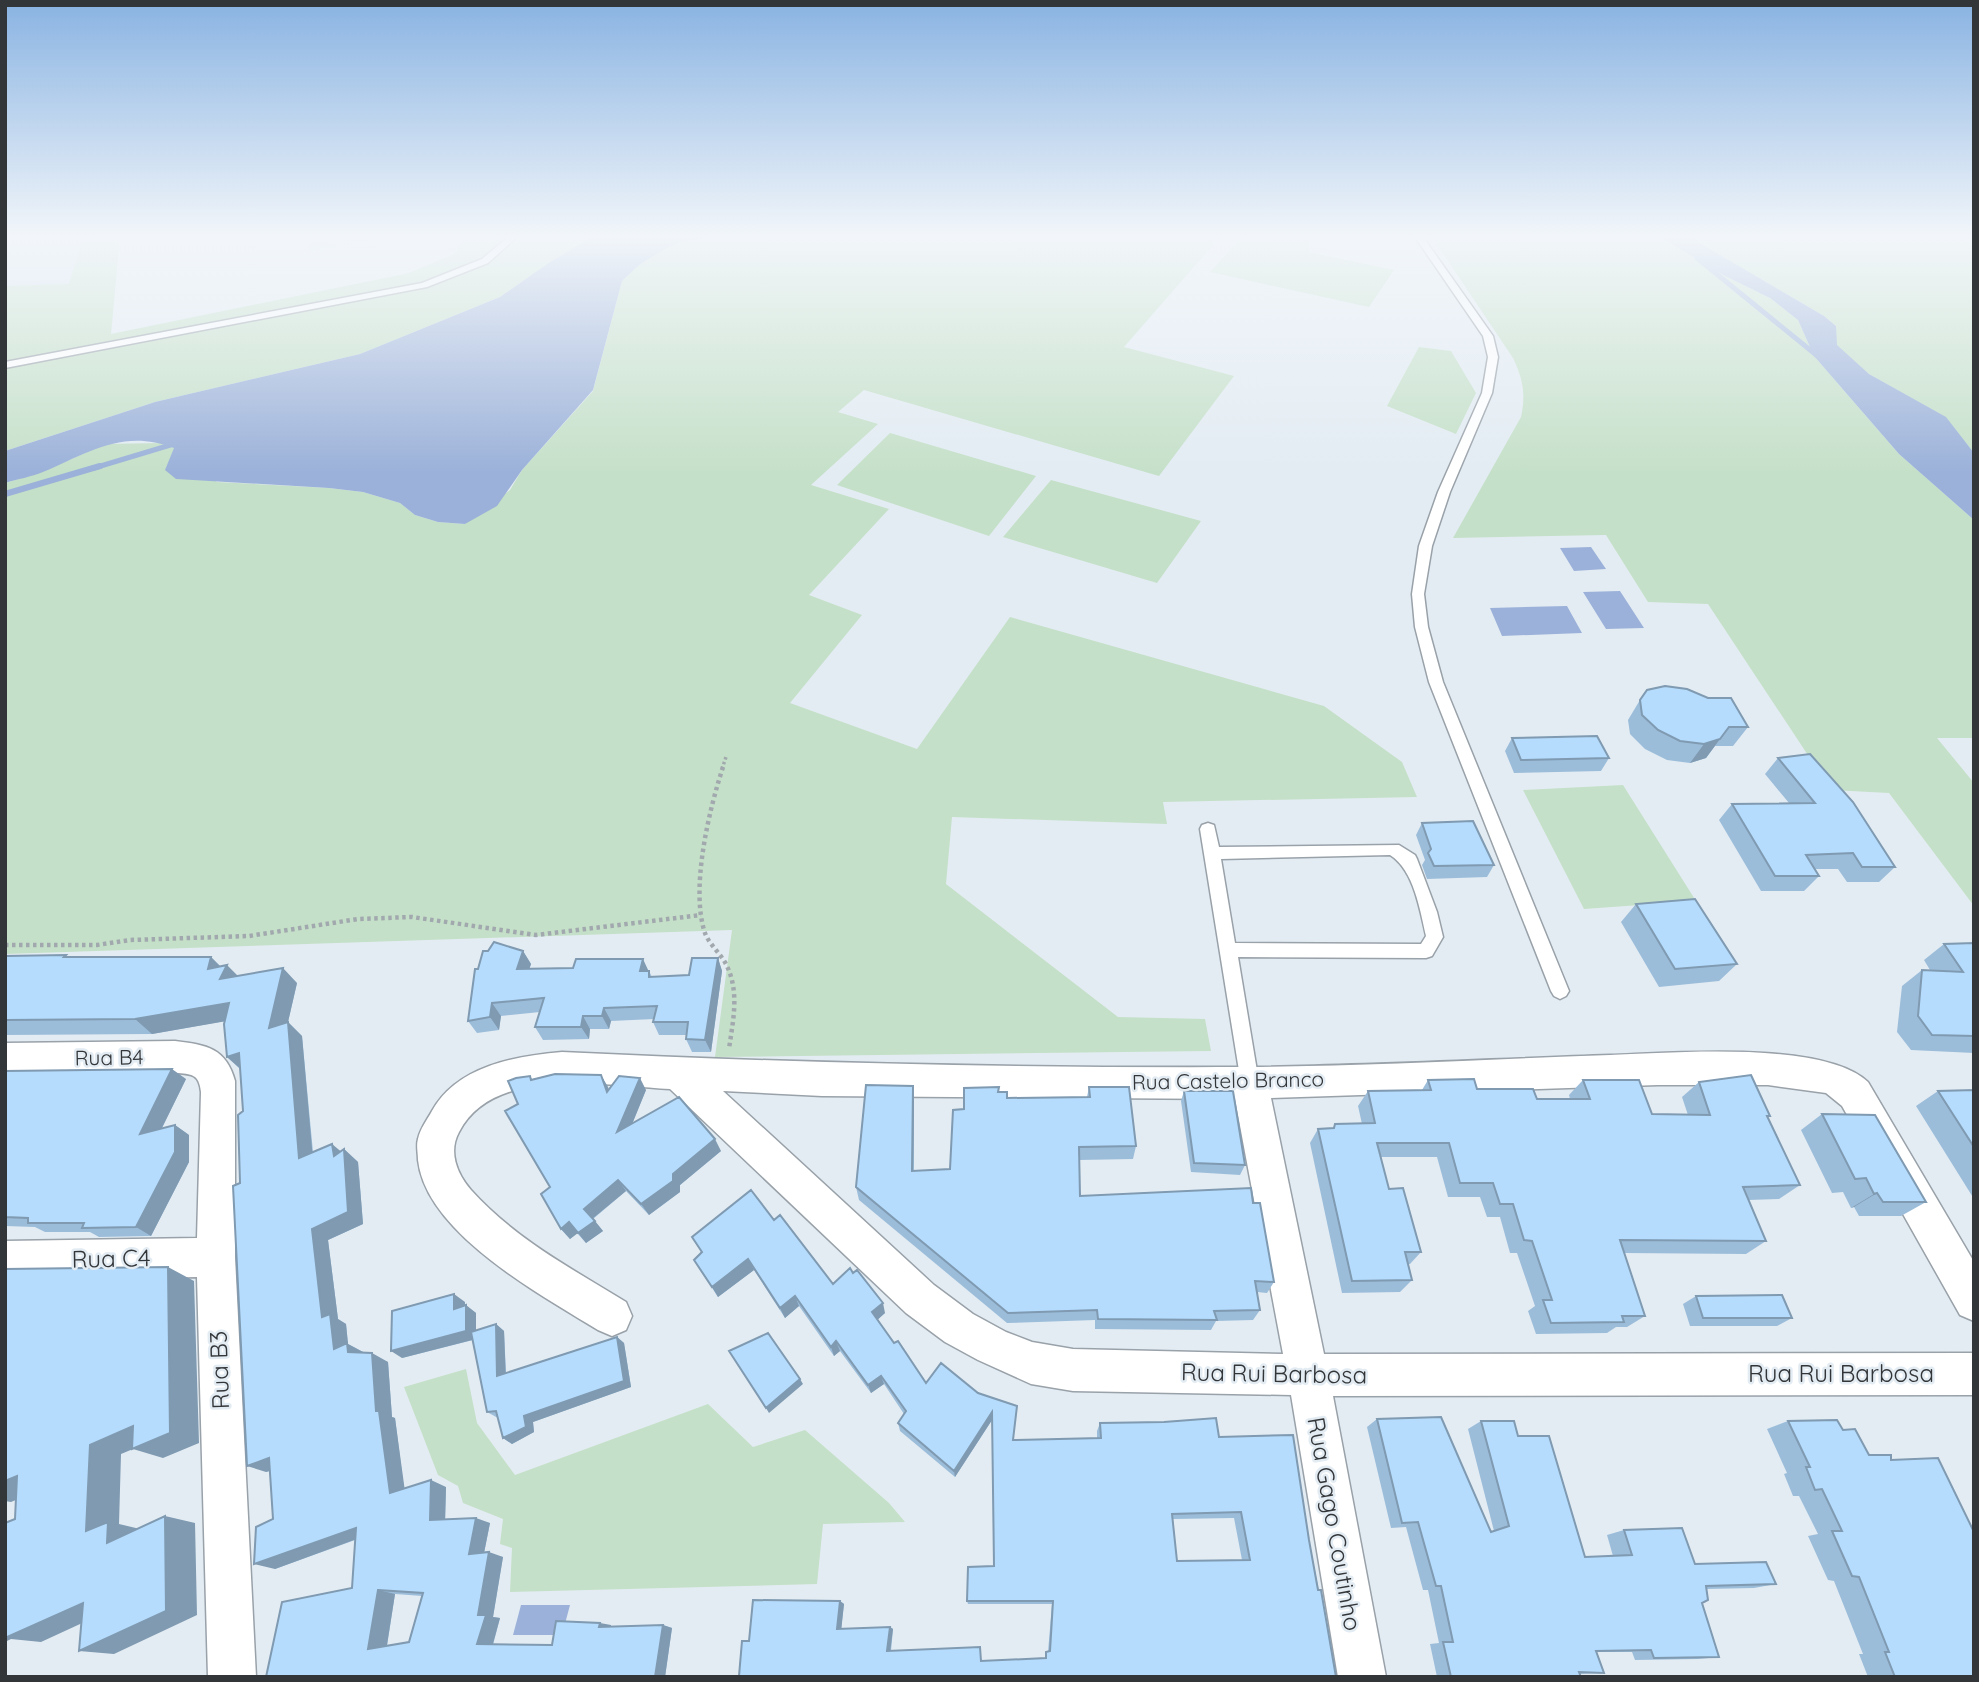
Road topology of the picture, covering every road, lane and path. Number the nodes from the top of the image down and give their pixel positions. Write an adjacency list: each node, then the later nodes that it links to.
1 (264, 315): 3 (lane)
2 (1474, 315): 10 (lane)
3 (5, 365)
4 (726, 757): 7 (path)
5 (1208, 829): 6 (lane)
6 (1212, 853): 9 (lane); 9 (lane)
7 (701, 915): 8 (path); 14 (path)
8 (5, 945)
9 (1228, 950): 15 (lane)
10 (1560, 991)
11 (5, 1059): 12 (street, Rua B4)
12 (212, 1064): 16 (street, Rua B3)
13 (680, 1075): 14 (street, Rua Castelo Branco); 19 (street, Rua Castelo Branco); 21 (street, Rua Rui Barbosa)
14 (721, 1077): 15 (street, Rua Castelo Branco)
15 (1250, 1083): 18 (street, Rua Castelo Branco); 21 (street, Rua Gago Coutinho)
16 (216, 1257): 17 (street, Rua C4); 22 (street, Rua B3)
17 (5, 1261)
18 (1974, 1301)
19 (612, 1316)
20 (1974, 1374): 21 (street, Rua Rui Barbosa)
21 (1308, 1375): 23 (street, Rua Gago Coutinho)
22 (232, 1677)
23 (1362, 1677)

